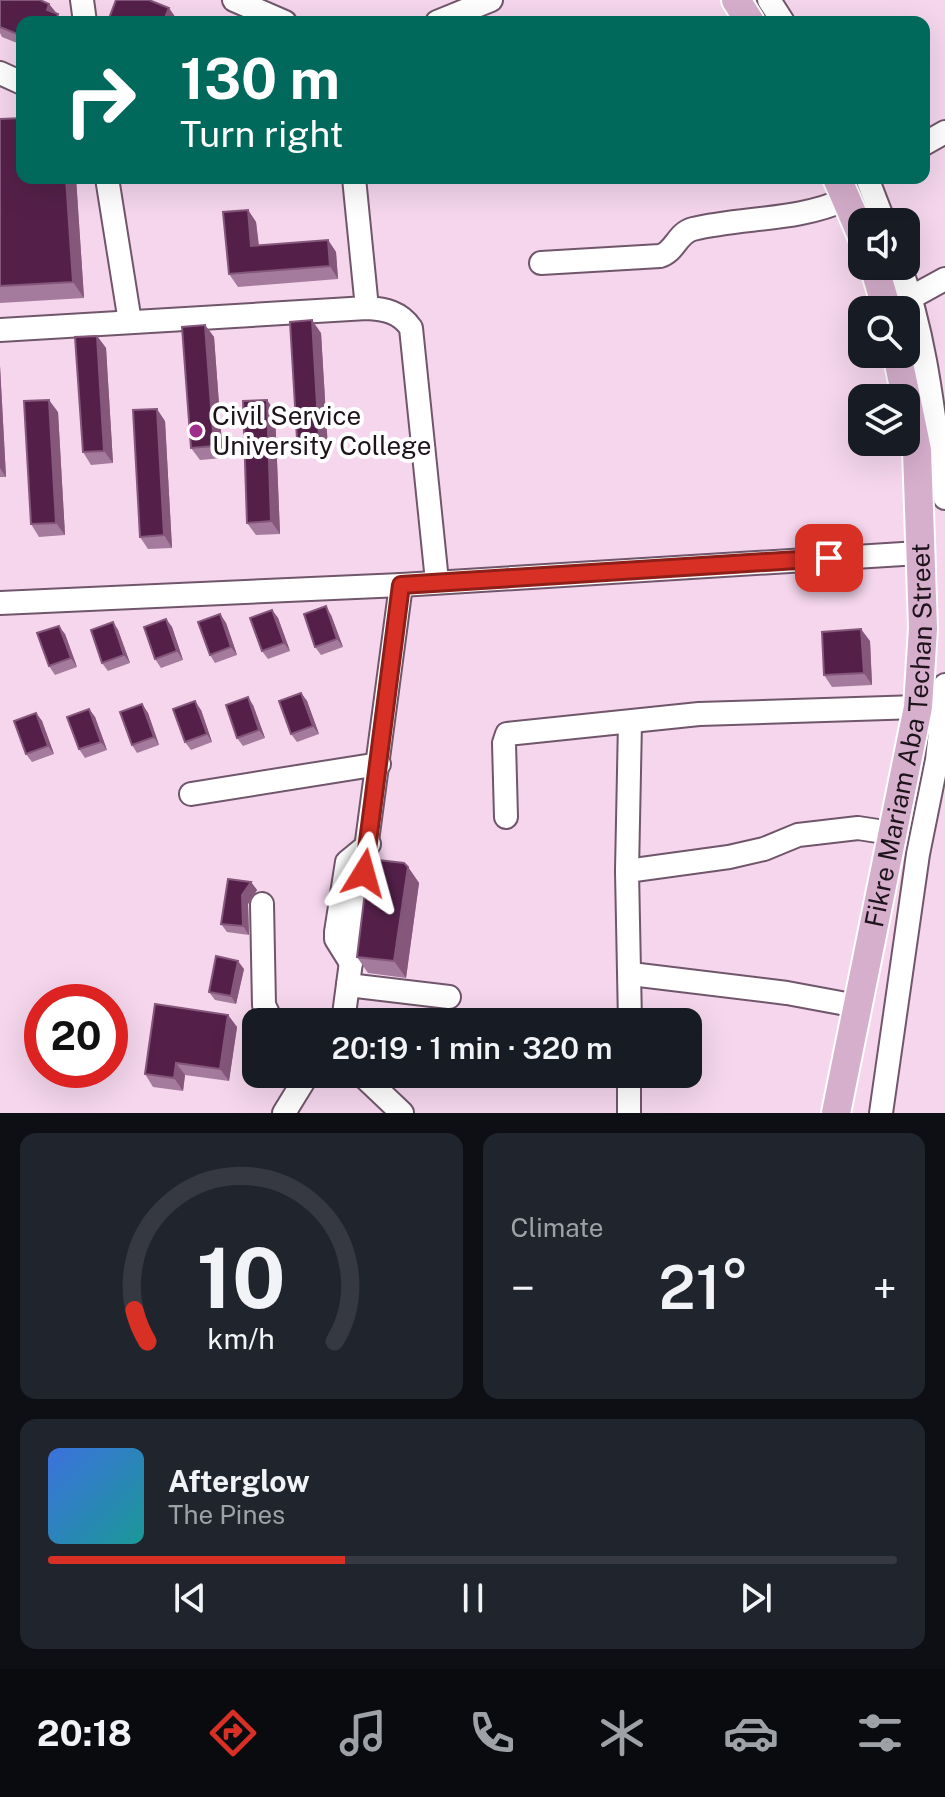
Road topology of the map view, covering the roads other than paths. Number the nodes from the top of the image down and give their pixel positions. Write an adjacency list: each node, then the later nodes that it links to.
1 (234, 0): 3 (street)
2 (491, 0): 4 (street)
3 (271, 16)
4 (452, 16)
5 (108, 184): 15 (street)
6 (355, 184): 14 (street)
7 (869, 184): 10 (street)
8 (842, 189): 9 (main road); 11 (street)
9 (850, 208)
10 (879, 208)
11 (541, 263)
12 (945, 279): 13 (street)
13 (914, 296)
14 (367, 308): 15 (street); 21 (street)
15 (130, 322): 16 (street)
16 (0, 330)
17 (920, 354): 19 (street)
18 (900, 368): 20 (main road, Fikre Mariam Aba Techan Street)
19 (945, 498)
20 (919, 553): 21 (street); 25 (main road, Fikre Mariam Aba Techan Street)
21 (437, 581): 22 (street)
22 (401, 585): 23 (street); 27 (street)
23 (0, 603)
24 (945, 685): 47 (street)
25 (918, 707): 26 (street); 30 (main road, Fikre Mariam Aba Techan Street)
26 (630, 722): 29 (street); 31 (street)
27 (379, 764): 28 (street); 34 (street)
28 (191, 794)
29 (506, 817)
30 (891, 833): 31 (street); 36 (main road, Fikre Mariam Aba Techan Street)
31 (627, 871): 33 (street)
32 (262, 904): 37 (street)
33 (631, 974): 36 (street); 39 (street)
34 (348, 985): 35 (street); 38 (street)
35 (449, 997)
36 (857, 1006): 46 (main road, Fikre Mariam Aba Techan Street)
37 (265, 1008)
38 (345, 1008)
39 (630, 1008)
40 (299, 1088): 43 (street)
41 (376, 1088): 44 (street)
42 (629, 1088): 45 (street)
43 (284, 1113)
44 (402, 1113)
45 (629, 1113)
46 (836, 1113)
47 (881, 1113)

